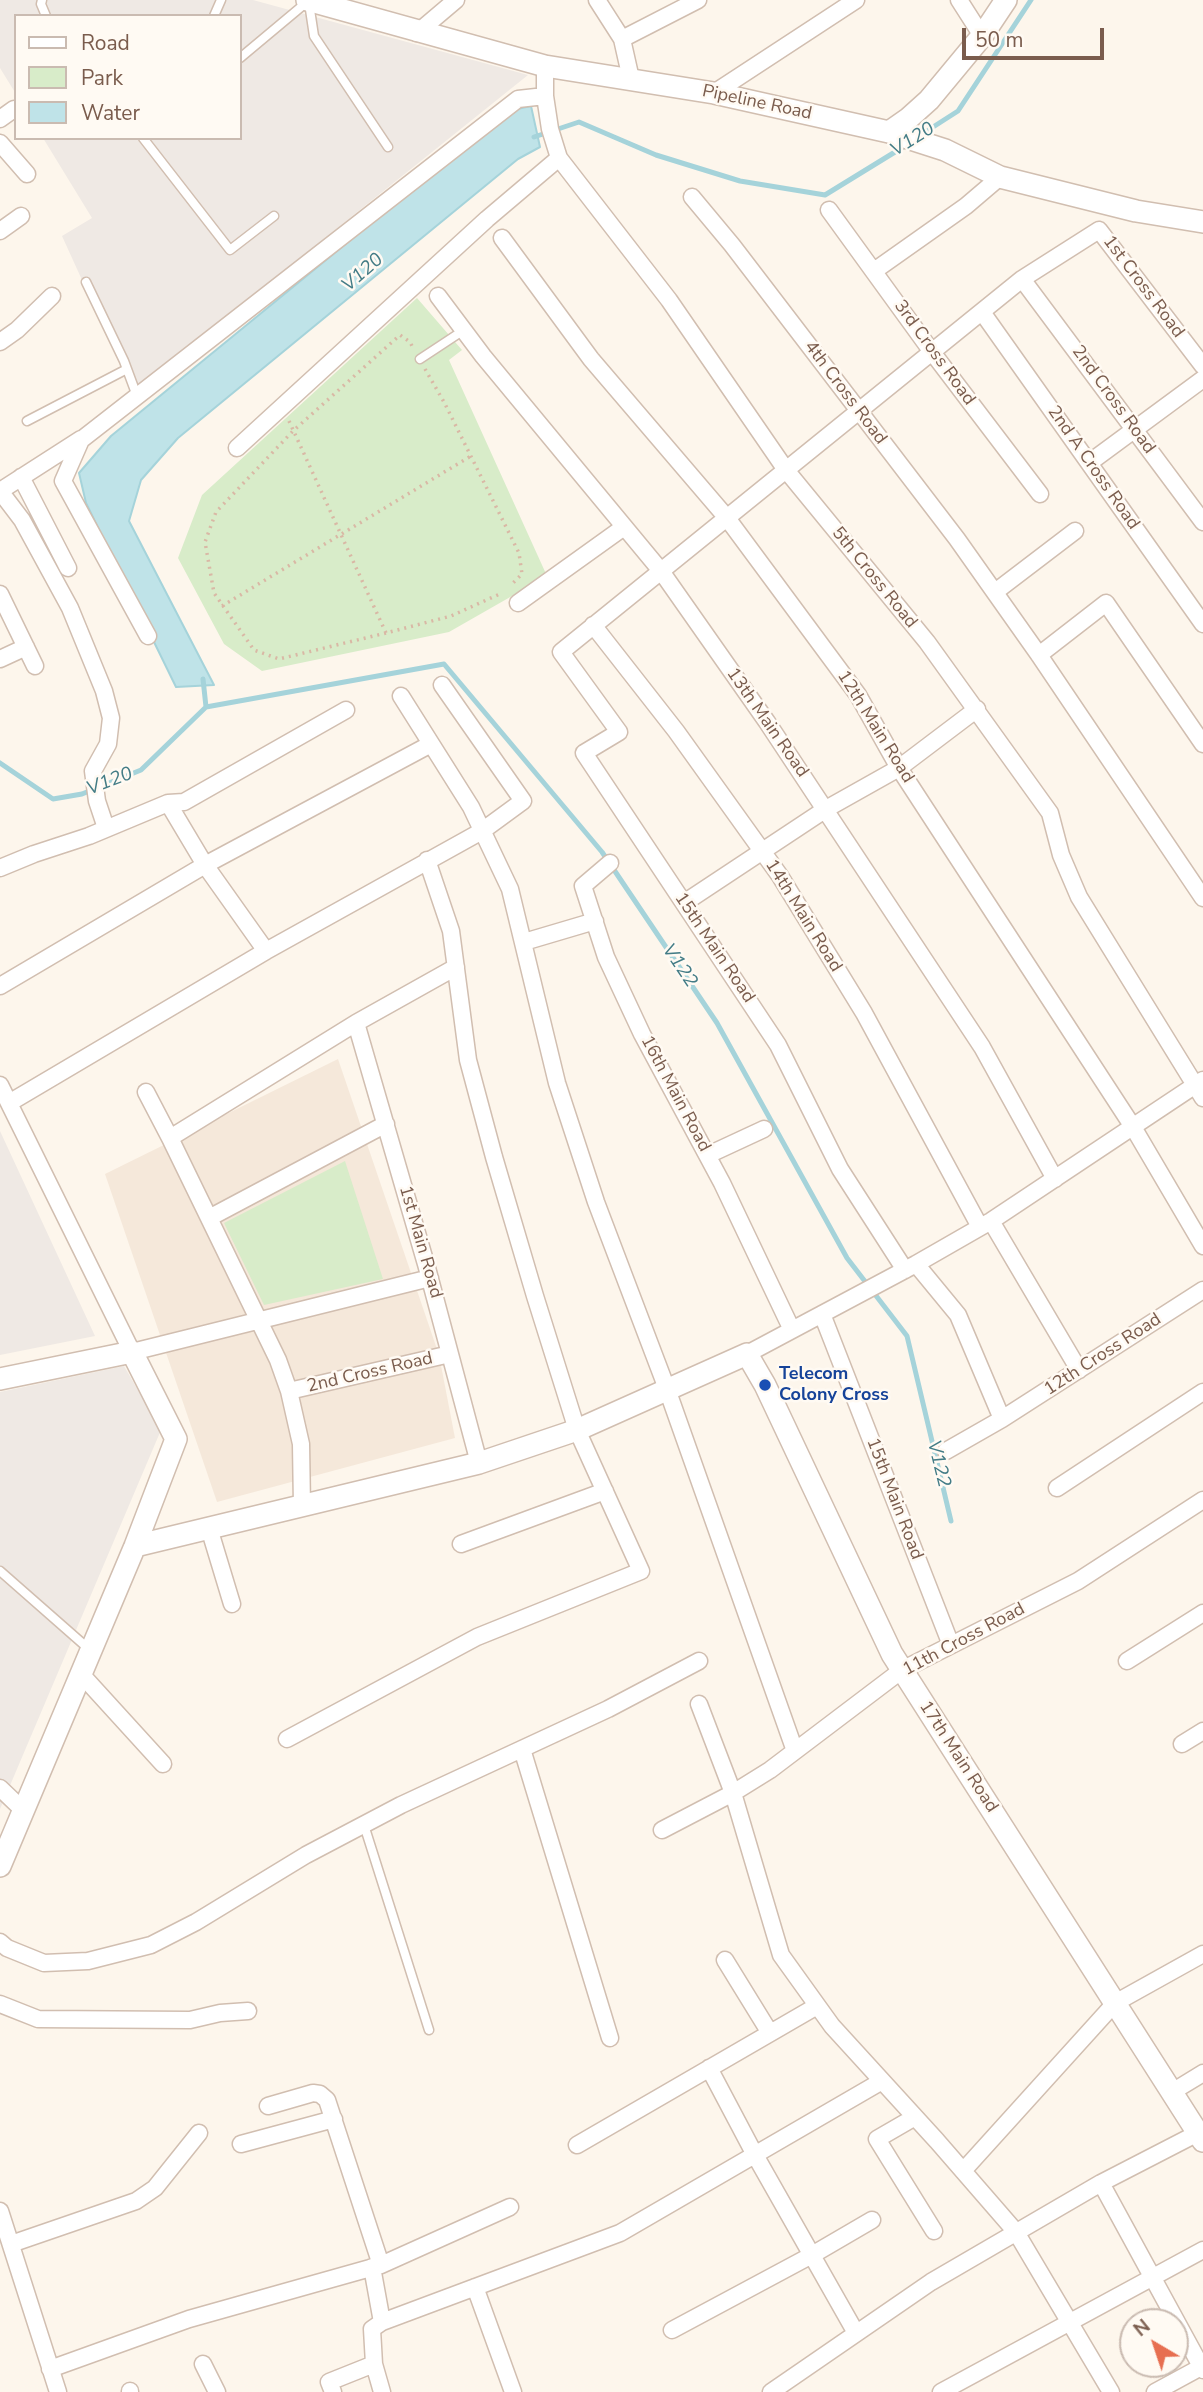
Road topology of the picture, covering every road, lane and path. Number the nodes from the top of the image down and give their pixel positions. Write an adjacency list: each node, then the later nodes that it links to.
1 (308, 0): 8 (street, Pipeline Road); 11 (lane); 21 (lane)
2 (456, 0): 8 (street)
3 (597, 0): 10 (street)
4 (698, 0): 10 (street)
5 (856, 0): 14 (street)
6 (958, 0): 9 (street)
7 (1006, 0): 9 (street)
8 (417, 33): 12 (street, Pipeline Road)
9 (982, 36): 18 (street)
10 (622, 39): 13 (street)
11 (242, 56)
12 (545, 66): 13 (street, Pipeline Road); 15 (street, 5th Cross Road)
13 (631, 79): 14 (street, Pipeline Road)
14 (714, 93): 18 (street, Pipeline Road)
15 (545, 96): 22 (street, 5th Cross Road); 47 (street)
16 (14, 109): 17 (street)
17 (0, 119)
18 (898, 135): 24 (street, Pipeline Road)
19 (146, 140): 29 (lane)
20 (0, 143): 23 (street)
21 (388, 147)
22 (559, 159): 48 (street); 57 (street, 5th Cross Road)
23 (27, 174)
24 (1000, 177): 26 (street, Pipeline Road); 34 (street)
25 (692, 197): 49 (street, 4th Cross Road)
26 (1107, 205): 30 (street, Pipeline Road); 31 (street, 1st Cross Road)
27 (829, 210): 34 (street, 3rd Cross Road)
28 (21, 216): 32 (street)
29 (274, 216)
30 (1203, 222)
31 (1099, 230): 35 (street); 44 (street, 1st Cross Road)
32 (0, 231)
33 (502, 238): 61 (street, 12th Main Road)
34 (874, 271): 42 (street, 3rd Cross Road)
35 (1022, 279): 39 (street); 51 (street, 2nd Cross Road)
36 (86, 282): 45 (lane)
37 (52, 296): 41 (street)
38 (438, 296): 40 (street, 13th Main Road)
39 (982, 312): 42 (street); 56 (street, 2nd A Cross Road)
40 (464, 330): 43 (lane); 63 (street, 13th Main Road)
41 (0, 342)
42 (932, 352): 49 (street); 60 (street, 3rd Cross Road)
43 (420, 359): 52 (path); 55 (path)
44 (1203, 366)
45 (127, 369): 47 (lane); 50 (lane)
46 (1203, 379): 51 (street)
47 (137, 396): 53 (street)
48 (284, 407): 52 (path); 54 (street)
49 (859, 411): 57 (street); 68 (street, 4th Cross Road)
50 (27, 421)
51 (1135, 430): 56 (street); 62 (street, 2nd Cross Road)
52 (293, 431): 65 (path); 71 (path)
53 (83, 438): 58 (street); 75 (street)
54 (237, 448)
55 (471, 456): 65 (path); 74 (path)
56 (1089, 463): 72 (street, 2nd A Cross Road)
57 (786, 470): 61 (street); 82 (street, 5th Cross Road)
58 (21, 477): 59 (street); 66 (street)
59 (0, 491): 89 (street)
60 (1040, 494)
61 (727, 517): 67 (street); 86 (street, 12th Main Road)
62 (1203, 522)
63 (624, 527): 67 (street, 13th Main Road); 70 (street)
64 (1075, 531): 68 (street)
65 (341, 535): 71 (path); 74 (path)
66 (68, 568)
67 (661, 571): 73 (street); 88 (street, 13th Main Road)
68 (995, 592): 77 (street, 4th Cross Road)
69 (0, 594): 76 (street)
70 (518, 603)
71 (222, 606): 74 (path)
72 (1203, 624)
73 (593, 625): 91 (street, 14th Main Road); 97 (street, 15th Main Road)
74 (386, 633)
75 (148, 636)
76 (26, 647): 78 (street); 79 (street)
77 (1039, 655): 85 (street); 96 (street, 4th Cross Road)
78 (0, 659)
79 (35, 666)
80 (442, 685): 90 (street)
81 (401, 696): 84 (street)
82 (977, 709): 86 (street); 105 (street, 5th Cross Road)
83 (346, 710): 87 (street)
84 (431, 744): 90 (street); 94 (street)
85 (1203, 744)
86 (899, 768): 88 (street); 109 (street, 12th Main Road)
87 (169, 803): 89 (street); 94 (street)
88 (826, 809): 91 (street); 113 (street, 13th Main Road)
89 (106, 828): 95 (street)
90 (482, 831): 92 (street); 99 (street)
91 (763, 853): 97 (street); 115 (street, 14th Main Road)
92 (427, 860): 100 (street); 101 (street)
93 (610, 863): 98 (street, 16th Main Road)
94 (205, 865): 100 (street); 102 (street)
95 (0, 868)
96 (1203, 898)
97 (684, 904): 117 (street, 15th Main Road)
98 (595, 921): 99 (street); 112 (street, 16th Main Road)
99 (524, 942): 128 (street)
100 (266, 951): 107 (street)
101 (456, 967): 103 (street); 132 (street)
102 (0, 986)
103 (356, 1023): 108 (street, 1st Main Road); 111 (street)
104 (0, 1085): 107 (street)
105 (1200, 1088): 109 (street)
106 (146, 1092): 111 (street)
107 (9, 1103): 123 (street)
108 (386, 1124): 114 (street); 118 (street, 1st Main Road)
109 (1133, 1127): 113 (street); 116 (street, 12th Main Road)
110 (764, 1129): 112 (street)
111 (170, 1138): 114 (street)
112 (708, 1155): 122 (street, 16th Main Road)
113 (1055, 1179): 115 (street)
114 (209, 1219): 121 (street)
115 (985, 1224): 117 (street); 126 (street, 14th Main Road)
116 (1203, 1247)
117 (911, 1267): 120 (street); 131 (street, 15th Main Road)
118 (430, 1278): 121 (street); 124 (street, 1st Main Road)
119 (1203, 1290): 126 (street, 12th Cross Road)
120 (822, 1314): 122 (street); 145 (street, 15th Main Road)
121 (258, 1320): 123 (street); 129 (street)
122 (792, 1330): 125 (street)
123 (132, 1352): 127 (street); 141 (street)
124 (450, 1354): 129 (street, 2nd Cross Road); 134 (street, 1st Main Road)
125 (747, 1354): 128 (street); 149 (street, 17th Main Road)
126 (1079, 1370): 131 (street, 12th Cross Road)
127 (0, 1380)
128 (667, 1390): 132 (street); 156 (street)
129 (289, 1391): 138 (street)
130 (1203, 1392): 135 (street)
131 (1002, 1419): 133 (street, 12th Cross Road)
132 (577, 1430): 134 (street); 136 (street)
133 (946, 1451)
134 (479, 1462): 138 (street)
135 (1057, 1488)
136 (605, 1491): 140 (street); 153 (street)
137 (1203, 1500): 145 (street, 11th Cross Road)
138 (302, 1507): 139 (street)
139 (209, 1528): 141 (street); 143 (street)
140 (461, 1544)
141 (135, 1546): 146 (street)
142 (0, 1571): 146 (lane)
143 (232, 1604)
144 (1203, 1613): 148 (street)
145 (951, 1646): 149 (street, 11th Cross Road)
146 (90, 1650): 150 (street)
147 (699, 1661): 155 (street)
148 (1127, 1661)
149 (902, 1670): 156 (street, 11th Cross Road); 167 (street, 17th Main Road)
150 (81, 1674): 157 (street); 160 (street)
151 (699, 1704): 159 (street)
152 (1203, 1731): 154 (street)
153 (287, 1739)
154 (1182, 1744)
155 (522, 1749): 161 (street); 173 (street)
156 (795, 1751): 159 (street, 11th Cross Road)
157 (163, 1764)
158 (0, 1788): 160 (street)
159 (733, 1793): 162 (street, 11th Cross Road); 169 (street)
160 (23, 1810): 163 (street)
161 (364, 1825): 164 (street); 171 (lane)
162 (662, 1830)
163 (0, 1866)
164 (0, 1942)
165 (1203, 1954): 167 (street)
166 (725, 1960): 172 (street)
167 (1115, 2003): 177 (street, 17th Main Road); 186 (street)
168 (0, 2004): 170 (street)
169 (817, 2006): 172 (street); 176 (street)
170 (248, 2011)
171 (429, 2030)
172 (770, 2033): 174 (street)
173 (610, 2038)
174 (709, 2068): 184 (street); 185 (street)
175 (1203, 2073): 177 (street)
176 (882, 2081): 179 (street); 185 (street)
177 (1172, 2092): 182 (street, 17th Main Road)
178 (268, 2106): 180 (street)
179 (915, 2117): 186 (street); 191 (street)
180 (334, 2119): 183 (street); 196 (street)
181 (199, 2133): 193 (street)
182 (1201, 2137): 187 (street)
183 (241, 2144)
184 (577, 2145)
185 (755, 2155): 195 (street); 198 (street)
186 (963, 2171): 192 (street)
187 (1101, 2183): 192 (street); 197 (street)
188 (510, 2207): 196 (street)
189 (0, 2211): 193 (street)
190 (872, 2220): 195 (street)
191 (934, 2231)
192 (1016, 2232): 200 (street); 202 (street)
193 (10, 2244): 206 (street)
194 (1203, 2250): 197 (street)
195 (812, 2255): 201 (street); 202 (street)
196 (377, 2266): 199 (street); 206 (street)
197 (1153, 2278): 200 (street); 205 (street)
198 (475, 2287): 199 (street); 211 (street)
199 (382, 2322): 204 (street)
200 (1072, 2322): 213 (street); 214 (street)
201 (672, 2330)
202 (856, 2333): 212 (street)
203 (203, 2364): 208 (street)
204 (373, 2364): 209 (street); 210 (street)
205 (1202, 2368): 215 (street)
206 (50, 2369): 207 (street)
207 (58, 2392)
208 (217, 2392)
209 (332, 2392)
210 (382, 2392)
211 (513, 2392)
212 (771, 2392)
213 (941, 2392)
214 (1111, 2392)
215 (1155, 2392)

